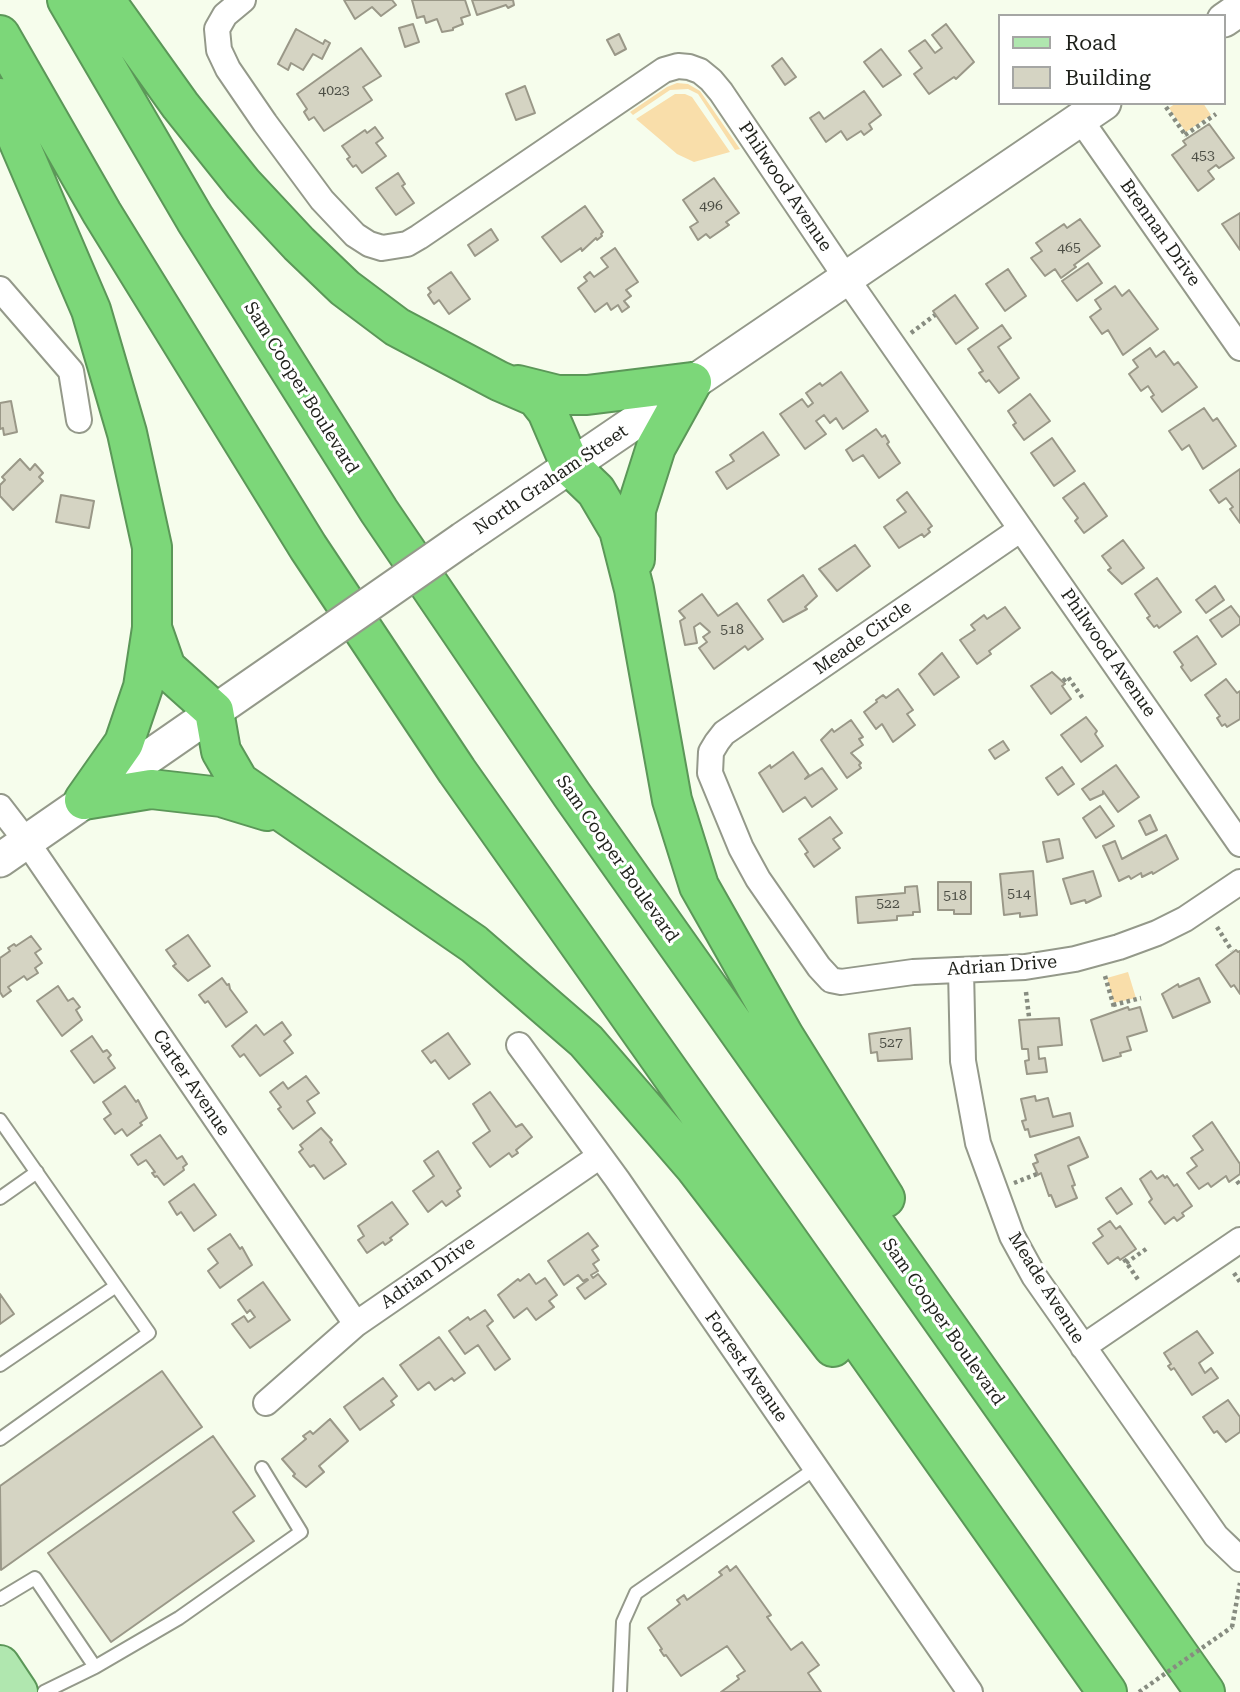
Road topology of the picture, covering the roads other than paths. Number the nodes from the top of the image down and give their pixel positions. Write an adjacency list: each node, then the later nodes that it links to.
1 (67, 0): 33 (highway, Sam Cooper Boulevard)
2 (105, 0): 10 (highway)
3 (243, 0): 7 (street, Philwood Avenue)
4 (0, 35): 50 (highway)
5 (0, 98): 16 (highway)
6 (1092, 111): 7 (main road, North Graham Street); 9 (street, Brennan Drive)
7 (847, 279): 11 (main road, North Graham Street); 14 (street, Philwood Avenue)
8 (0, 289): 12 (street)
9 (1240, 348)
10 (499, 381): 11 (highway); 13 (highway)
11 (692, 382): 13 (main road, North Graham Street); 15 (highway)
12 (79, 420)
13 (571, 467): 15 (highway); 17 (main road, North Graham Street, bridge)
14 (1021, 529): 21 (street, Philwood Avenue); 25 (street, Meade Circle)
15 (634, 589): 33 (highway)
16 (152, 628): 17 (highway); 18 (highway)
17 (214, 711): 18 (main road, North Graham Street); 20 (highway)
18 (84, 800): 20 (highway); 22 (main road, North Graham Street)
19 (0, 807): 22 (street, Carter Avenue)
20 (289, 817): 49 (highway)
21 (1240, 844)
22 (13, 851): 34 (street, Carter Avenue)
23 (1240, 882): 24 (street, Adrian Drive)
24 (961, 970): 25 (street, Adrian Drive); 35 (street, Meade Avenue)
25 (831, 980)
26 (519, 1045): 28 (street, Forrest Avenue)
27 (0, 1120): 29 (lane)
28 (600, 1156): 34 (street, Adrian Drive); 40 (street, Forrest Avenue)
29 (37, 1172): 30 (lane); 32 (lane)
30 (0, 1198)
31 (1240, 1240): 35 (street)
32 (116, 1286): 36 (lane); 38 (lane)
33 (944, 1323): 51 (highway, Sam Cooper Boulevard)
34 (356, 1324): 37 (street, Adrian Drive)
35 (1083, 1347): 41 (street, Meade Avenue)
36 (0, 1365)
37 (266, 1403)
38 (0, 1439)
39 (262, 1468): 44 (lane)
40 (816, 1468): 47 (lane); 48 (street, Forrest Avenue)
41 (1240, 1559)
42 (0, 1599): 44 (lane)
43 (0, 1665): 45 (main road)
44 (95, 1667): 46 (lane)
45 (19, 1692)
46 (44, 1692)
47 (620, 1692)
48 (970, 1692)
49 (1097, 1692)
50 (1107, 1692)
51 (1205, 1692)

